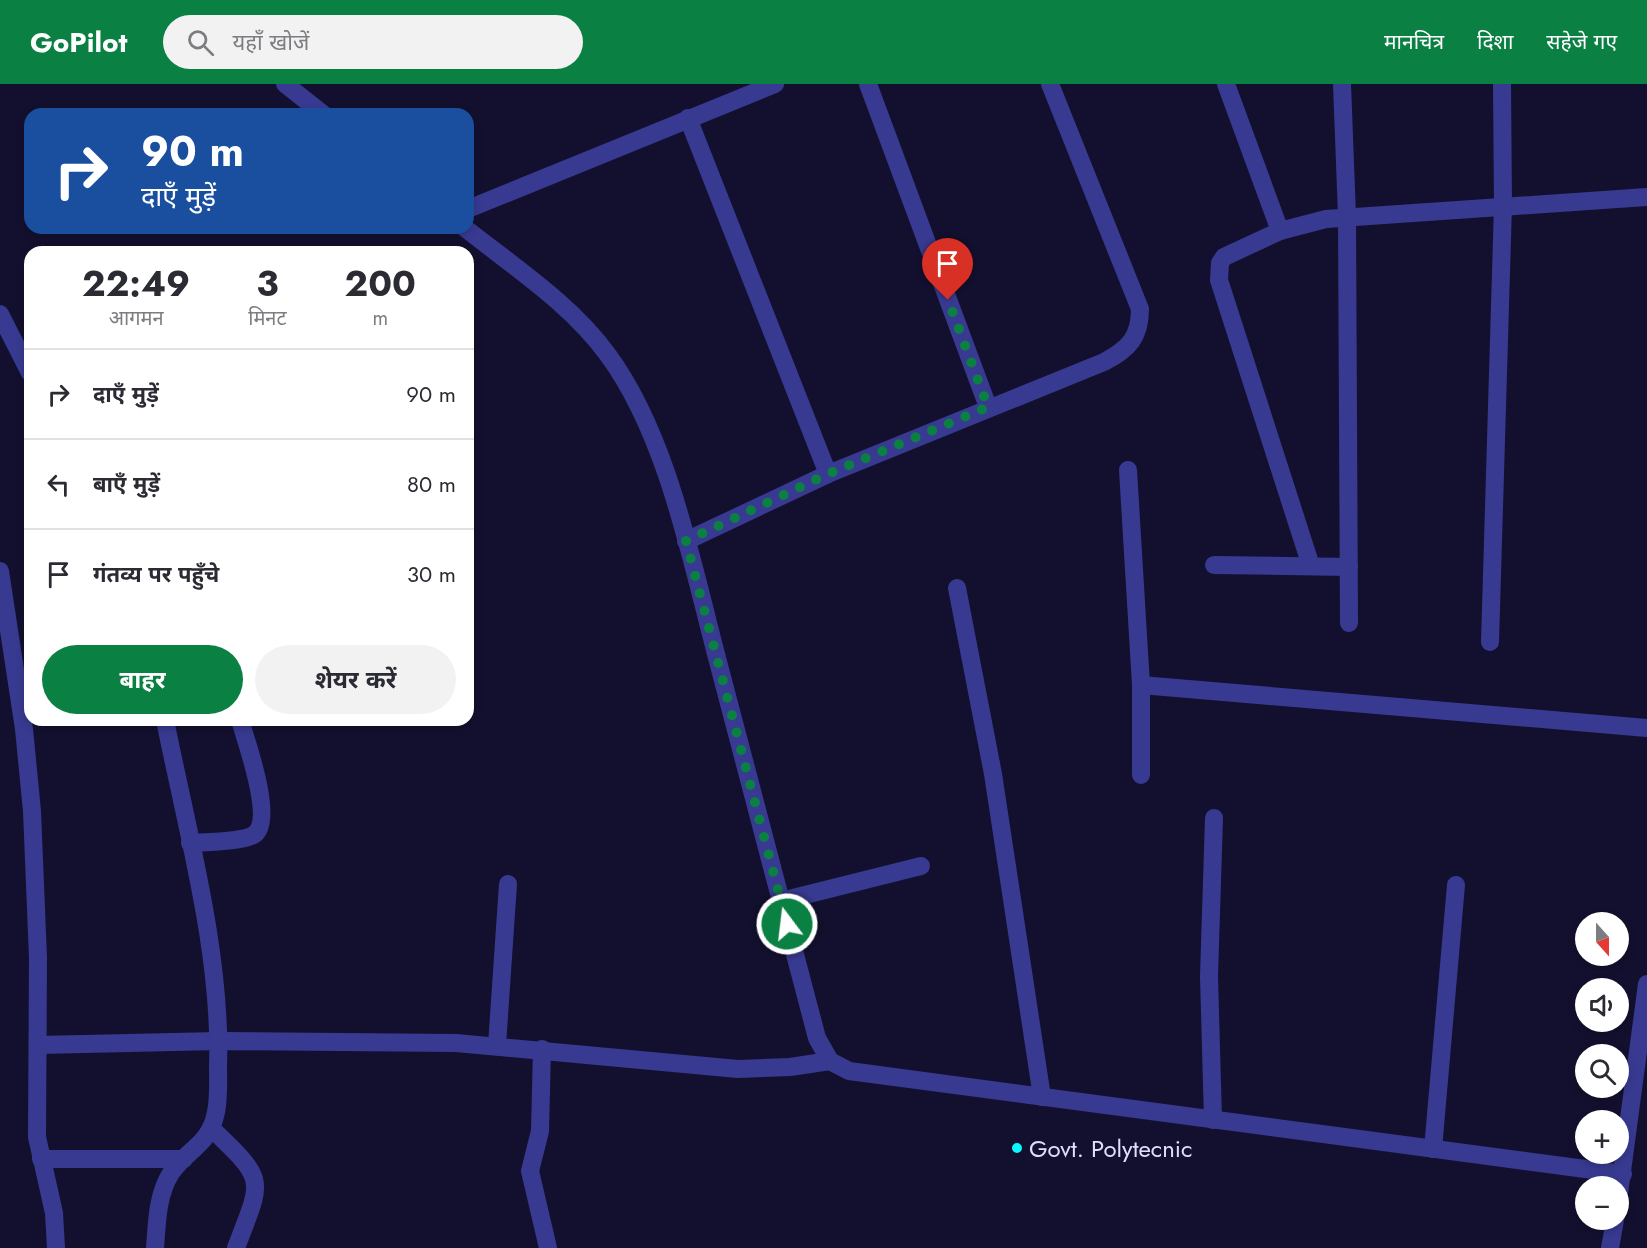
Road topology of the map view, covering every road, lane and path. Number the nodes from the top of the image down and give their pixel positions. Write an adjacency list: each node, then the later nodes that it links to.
1 (285, 84): 8 (street)
2 (775, 84): 9 (street)
3 (868, 84): 18 (street)
4 (1050, 84): 18 (street)
5 (1226, 84): 14 (street)
6 (1342, 84): 13 (street)
7 (1502, 84): 11 (street)
8 (315, 108)
9 (688, 118): 12 (street); 20 (street)
10 (1647, 197): 11 (street)
11 (1503, 205): 13 (street); 28 (street)
12 (474, 207)
13 (1347, 216): 14 (street); 24 (street)
14 (1280, 231): 23 (street)
15 (473, 234): 21 (street)
16 (0, 314): 17 (street)
17 (24, 361)
18 (988, 407): 20 (street)
19 (1128, 470): 29 (street)
20 (828, 474): 21 (street)
21 (686, 541): 39 (street)
22 (1214, 564): 23 (street)
23 (1311, 566): 24 (street)
24 (1349, 567): 27 (street)
25 (0, 571): 42 (street)
26 (957, 588): 46 (street)
27 (1350, 623)
28 (1490, 642)
29 (1142, 686): 32 (street); 33 (street)
30 (166, 726): 35 (street)
31 (242, 726): 35 (street)
32 (1647, 728)
33 (1142, 775)
34 (1214, 818): 47 (street)
35 (190, 843): 41 (street)
36 (921, 866): 39 (street)
37 (508, 884): 43 (street)
38 (1456, 885): 49 (street)
39 (781, 901): 45 (street)
40 (1647, 984): 52 (street)
41 (219, 1041): 42 (street); 43 (street); 48 (street)
42 (38, 1045): 51 (street)
43 (497, 1045): 44 (street)
44 (542, 1049): 45 (street); 57 (street)
45 (830, 1061): 46 (street)
46 (1042, 1097): 47 (street)
47 (1213, 1120): 49 (street)
48 (212, 1130): 50 (street); 56 (street)
49 (1432, 1149): 52 (street)
50 (184, 1159): 51 (street); 55 (street)
51 (40, 1160): 54 (street)
52 (1623, 1174)
53 (1613, 1230): 58 (street)
54 (56, 1248)
55 (155, 1248)
56 (236, 1248)
57 (548, 1248)
58 (1610, 1248)

